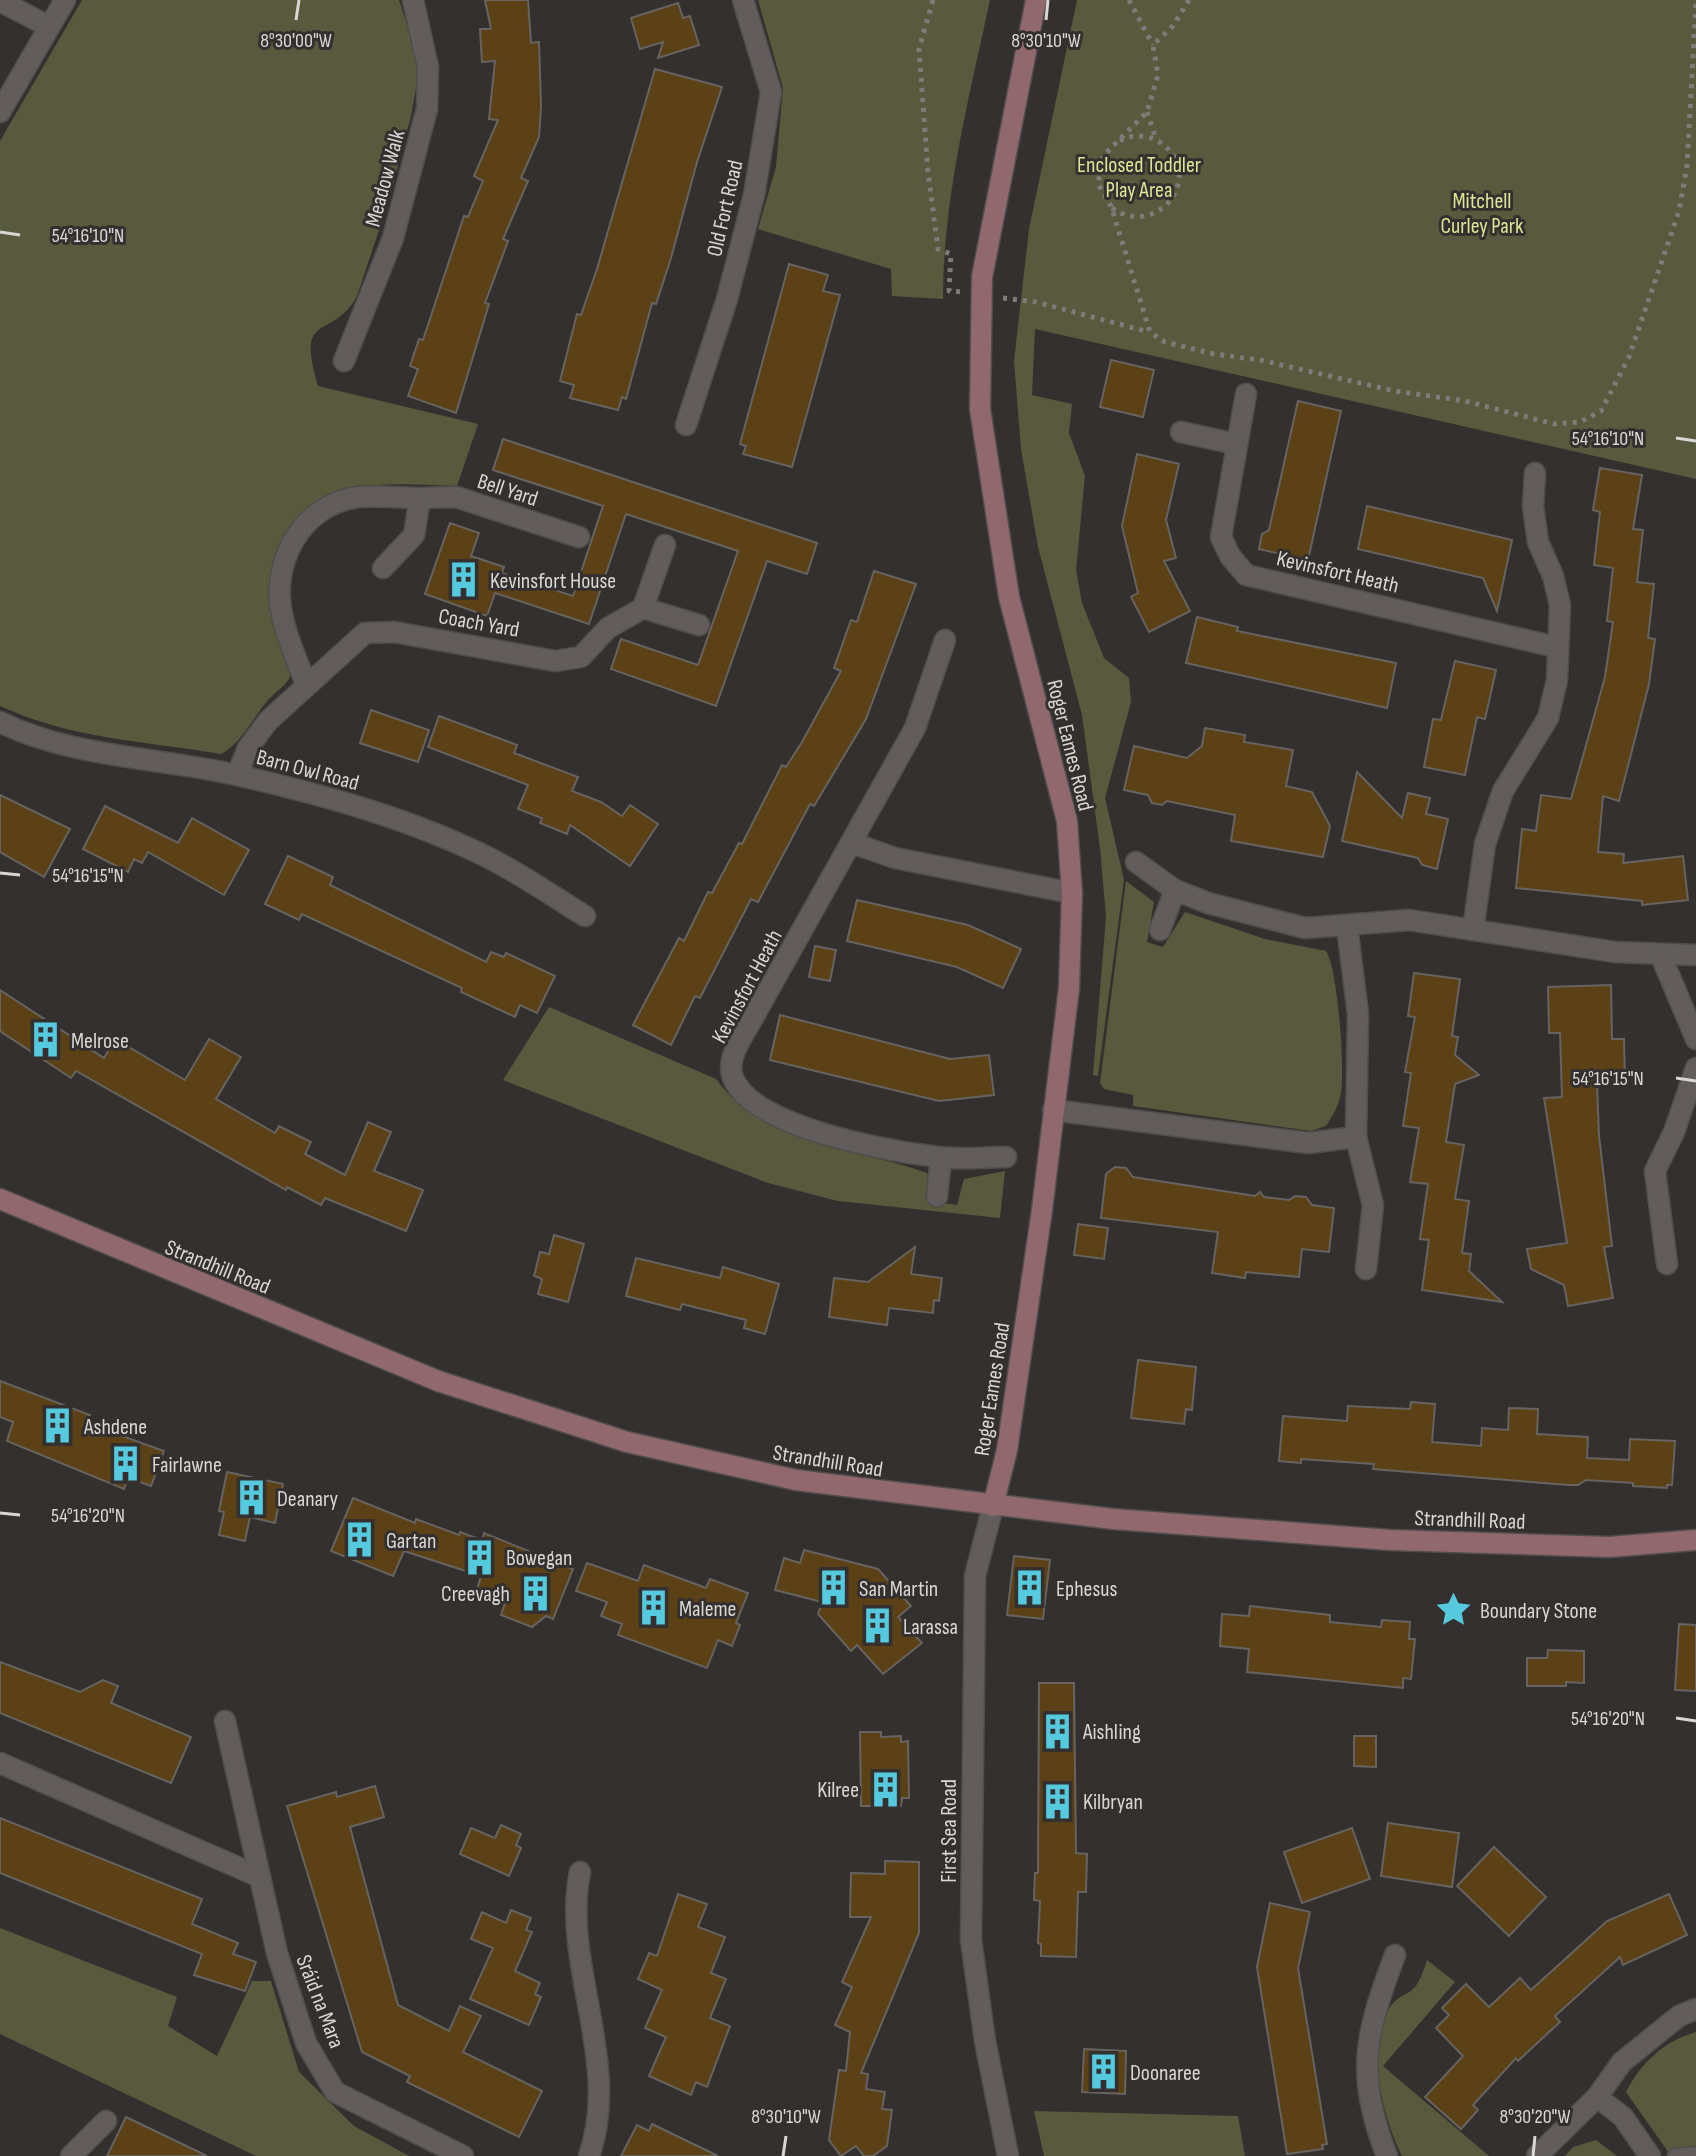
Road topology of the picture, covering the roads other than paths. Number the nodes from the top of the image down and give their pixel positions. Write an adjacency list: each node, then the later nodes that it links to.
1 (65, 0): 6 (street)
2 (413, 0): 8 (street, Meadow Walk)
3 (743, 0): 10 (street, Old Fort Road)
4 (1036, 0): 28 (main road, Roger Eames Road)
5 (0, 1): 6 (street)
6 (48, 26): 7 (street)
7 (0, 112)
8 (344, 361)
9 (1246, 394): 12 (street, Kevinsfort Heath)
10 (686, 425)
11 (1181, 432): 12 (street)
12 (1236, 444): 21 (street, Kevinsfort Heath)
13 (1535, 473): 21 (street)
14 (420, 498): 15 (street, Bell Yard); 17 (street); 22 (street, Bell Yard)
15 (579, 537)
16 (665, 545): 18 (street)
17 (383, 568)
18 (643, 608): 19 (street); 22 (street, Coach Yard)
19 (699, 625)
20 (945, 640): 25 (street, Kevinsfort Heath)
21 (1556, 647): 32 (street)
22 (306, 684): 24 (street, Coach Yard)
23 (0, 722): 24 (street, Barn Owl Road)
24 (237, 775): 29 (street, Barn Owl Road)
25 (852, 843): 28 (street); 40 (street, Kevinsfort Heath)
26 (1136, 862): 27 (street)
27 (1175, 890): 30 (street); 31 (street)
28 (1072, 893): 37 (main road, Roger Eames Road)
29 (585, 916)
30 (1347, 926): 32 (street); 38 (street)
31 (1160, 930)
32 (1473, 930): 34 (street)
33 (1696, 955): 34 (street)
34 (1661, 956): 35 (street)
35 (1696, 1039)
36 (1696, 1068): 43 (street)
37 (1053, 1110): 38 (street); 45 (main road, Roger Eames Road)
38 (1356, 1137): 44 (street)
39 (1006, 1157): 40 (street, Kevinsfort Heath)
40 (941, 1158): 41 (street)
41 (937, 1196)
42 (0, 1199): 45 (main road, Strandhill Road)
43 (1667, 1264)
44 (1366, 1269)
45 (993, 1506): 46 (main road, Strandhill Road); 59 (street, First Sea Road)
46 (1696, 1540)
47 (225, 1721): 50 (street, Sráid na Mara)
48 (0, 1763): 50 (street)
49 (580, 1872): 58 (street)
50 (260, 1877): 57 (street, Sráid na Mara)
51 (1395, 1955): 60 (street)
52 (1696, 2009): 53 (street)
53 (1597, 2097): 61 (street); 62 (street)
54 (106, 2121): 56 (street)
55 (1696, 2154): 63 (lane)
56 (71, 2156)
57 (463, 2156)
58 (589, 2156)
59 (1008, 2156)
60 (1387, 2156)
61 (1537, 2156)
62 (1650, 2156)
63 (1675, 2156)

